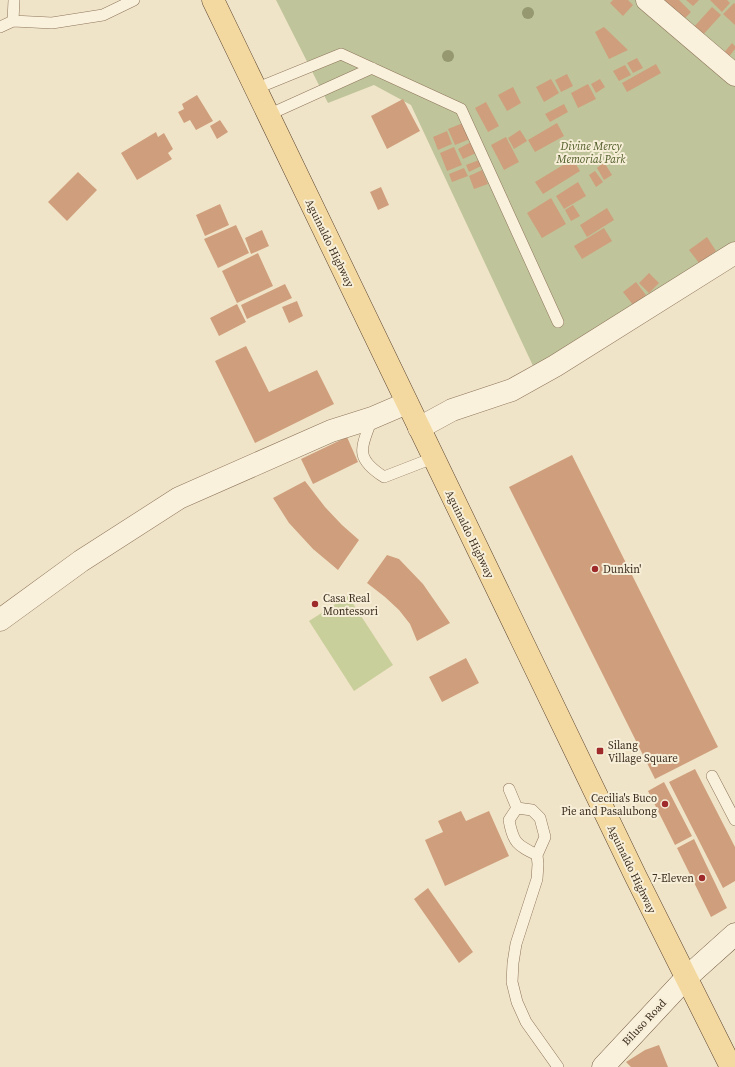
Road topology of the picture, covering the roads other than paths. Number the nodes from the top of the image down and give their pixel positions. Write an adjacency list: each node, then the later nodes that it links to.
1 (14, 0): 5 (lane)
2 (134, 0): 5 (lane)
3 (213, 0): 9 (main road, Aguinaldo Highway)
4 (647, 0): 8 (street)
5 (13, 21): 6 (lane)
6 (0, 27)
7 (372, 68): 9 (lane); 10 (lane); 12 (lane)
8 (735, 75)
9 (256, 89): 10 (main road, Aguinaldo Highway)
10 (268, 115): 13 (main road, Aguinaldo Highway)
11 (735, 253): 15 (street)
12 (558, 322)
13 (407, 403): 14 (street); 15 (main road, Aguinaldo Highway)
14 (372, 418): 16 (lane); 17 (street)
15 (419, 428): 16 (main road, Aguinaldo Highway)
16 (433, 458): 24 (main road, Aguinaldo Highway)
17 (0, 620)
18 (712, 776): 21 (lane)
19 (509, 789): 20 (lane)
20 (518, 808): 22 (lane); 22 (lane)
21 (735, 820)
22 (537, 855): 25 (lane)
23 (735, 934): 24 (street, Biluso Road)
24 (686, 978): 26 (street, Biluso Road); 27 (main road, Aguinaldo Highway)
25 (558, 1067)
26 (603, 1067)
27 (731, 1067)

